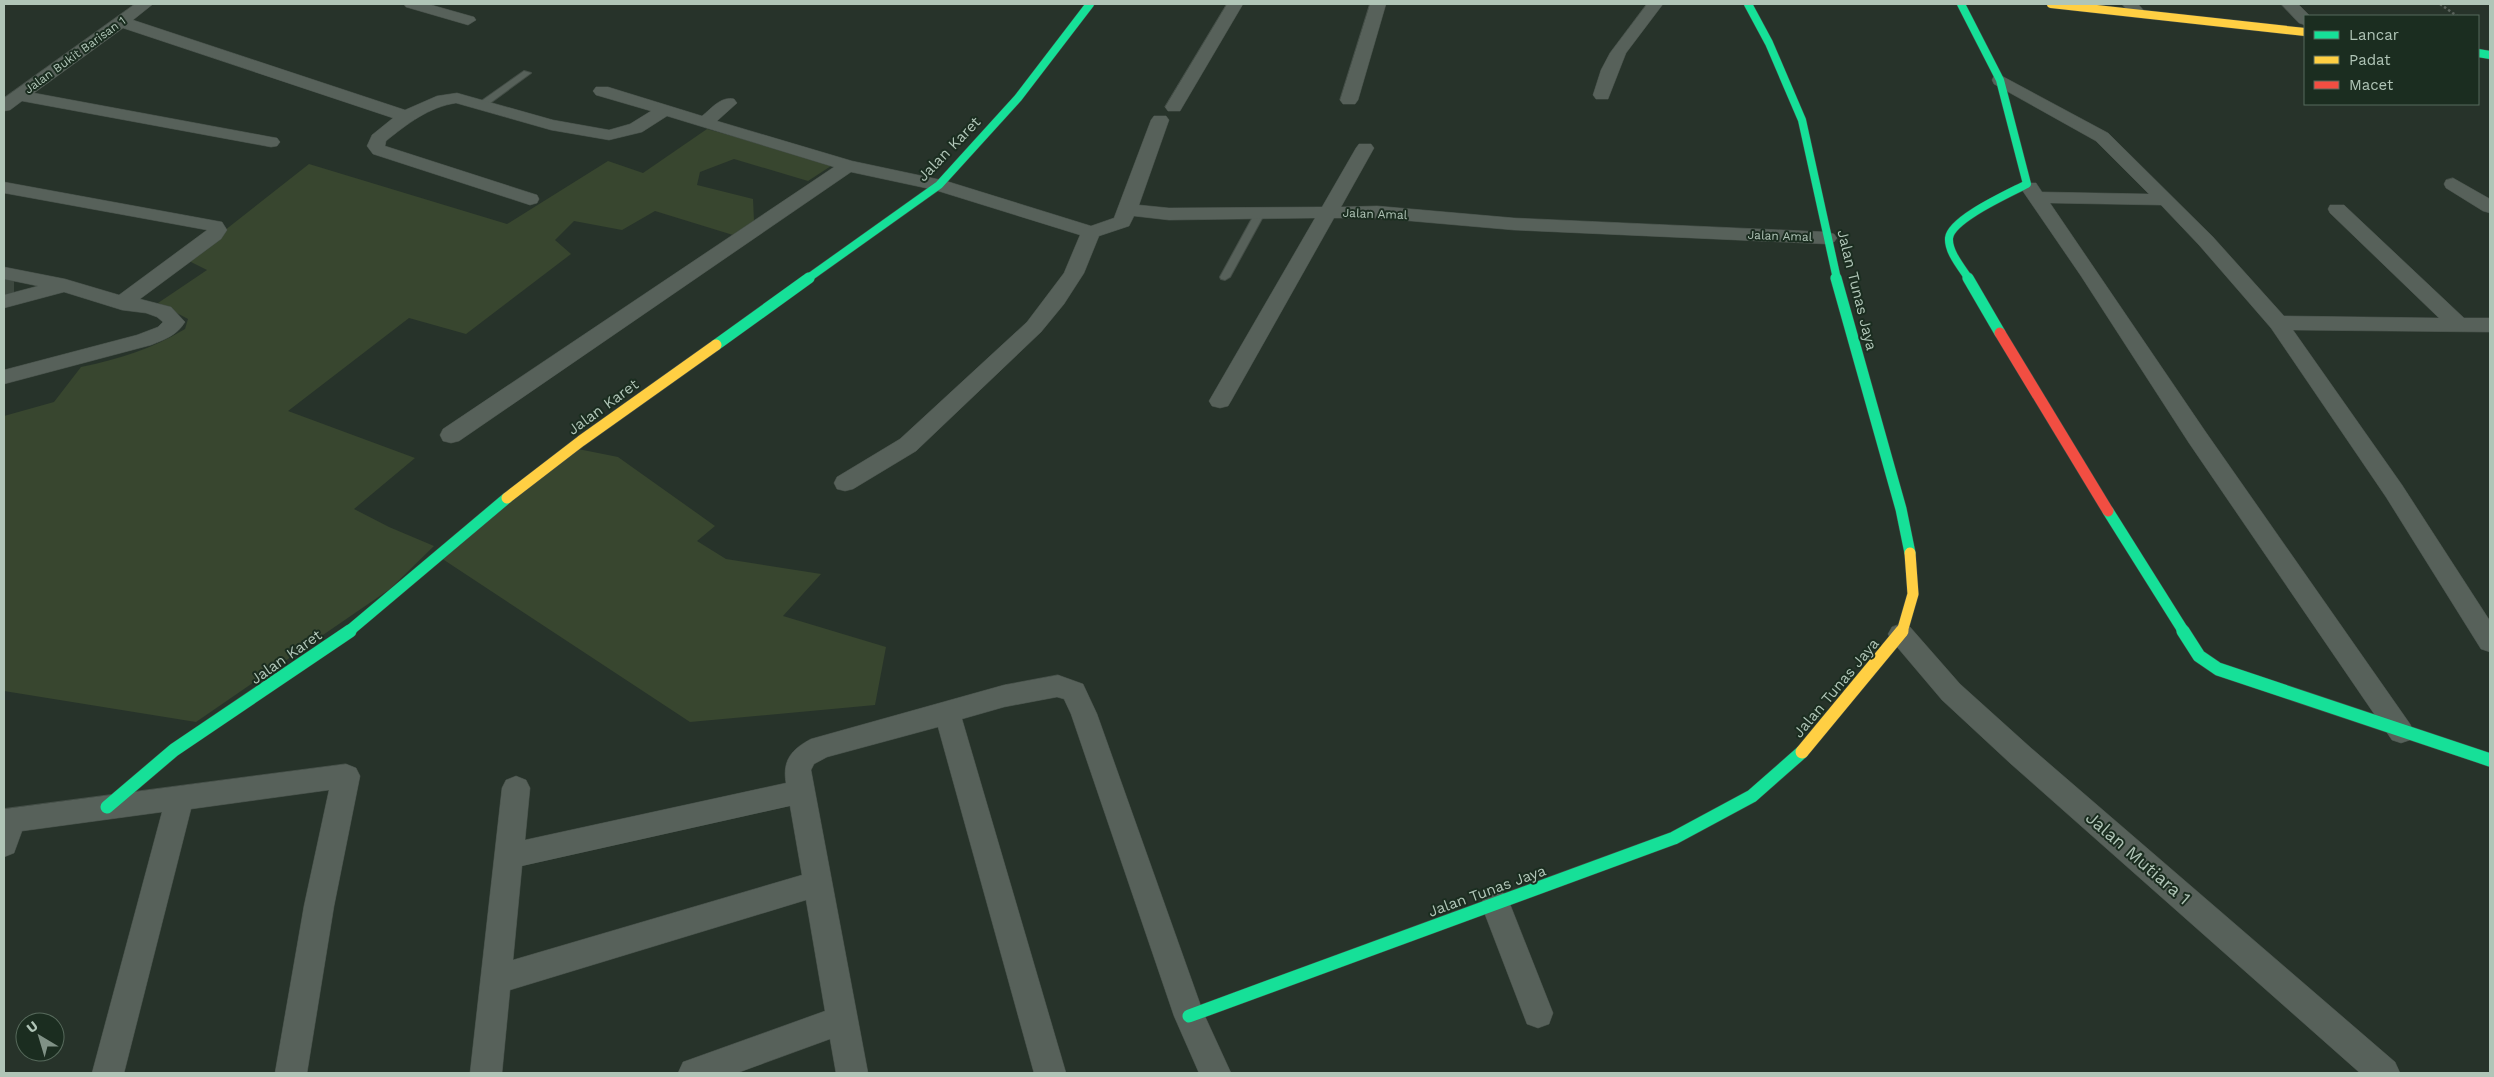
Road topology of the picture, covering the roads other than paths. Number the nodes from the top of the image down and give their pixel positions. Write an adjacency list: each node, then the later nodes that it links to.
1 (145, 4): 14 (street, Jalan Bukit Barisan 1)
2 (412, 4): 13 (street)
3 (1090, 4): 34 (street, Jalan Karet)
4 (1235, 4): 25 (street)
5 (1378, 4): 21 (street)
6 (1656, 4): 20 (street)
7 (1748, 4): 45 (street, Jalan Tunas Jaya)
8 (1961, 4): 17 (street)
9 (2051, 4): 11 (street)
10 (2289, 4): 12 (street)
11 (2134, 9): 15 (street)
12 (2304, 19)
13 (468, 20)
14 (122, 22): 19 (street, Jalan Bukit Barisan 1); 27 (street)
15 (2304, 32)
16 (527, 73): 23 (lane)
17 (2000, 80): 36 (street); 38 (street)
18 (602, 91): 26 (street)
19 (19, 95): 24 (street, Jalan Bukit Barisan 1); 30 (street)
20 (1602, 95)
21 (1349, 100)
22 (728, 103): 29 (street)
23 (483, 104): 26 (street); 27 (street)
24 (4, 106)
25 (1174, 107)
26 (665, 110): 29 (street)
27 (406, 116): 37 (street)
28 (1160, 120): 41 (street)
29 (705, 122): 32 (street)
30 (271, 142)
31 (1365, 148): 43 (street)
32 (848, 166): 34 (street); 56 (street)
33 (2453, 184): 39 (street)
34 (939, 186): 44 (street); 66 (street, Jalan Karet)
35 (4, 187): 50 (street)
36 (2032, 190): 38 (street); 61 (street); 61 (street)
37 (530, 199)
38 (2166, 200): 51 (street)
39 (2490, 208)
40 (2337, 209): 52 (street)
41 (1128, 210): 42 (street, Jalan Amal); 44 (street)
42 (1260, 212): 43 (street, Jalan Amal); 47 (lane)
43 (1329, 212): 45 (street, Jalan Amal); 55 (street)
44 (1091, 232): 57 (street)
45 (1828, 238): 58 (street, Jalan Tunas Jaya)
46 (4, 273): 48 (street)
47 (1225, 276)
48 (65, 285): 49 (street); 50 (street)
49 (4, 302)
50 (122, 303): 54 (street)
51 (2278, 323): 52 (street); 59 (street)
52 (2459, 325): 53 (street)
53 (2490, 325)
54 (4, 377)
55 (1220, 401)
56 (451, 435)
57 (845, 483)
58 (1901, 634): 70 (street, Jalan Tunas Jaya); 82 (street, Jalan Mutiara 1)
59 (2490, 642)
60 (947, 713): 64 (street); 73 (street); 80 (street)
61 (2401, 732): 62 (street)
62 (2490, 760)
63 (516, 788): 68 (street)
64 (802, 791): 68 (street); 69 (street)
65 (180, 797): 66 (street); 75 (street); 76 (street)
66 (107, 807): 67 (street)
67 (7, 828)
68 (509, 856): 71 (street)
69 (818, 883): 71 (street); 74 (street)
70 (1496, 904): 72 (street); 73 (street, Jalan Tunas Jaya)
71 (496, 980): 77 (street)
72 (1538, 1013)
73 (1189, 1016): 81 (street)
74 (842, 1020): 78 (street); 79 (street)
75 (108, 1073)
76 (290, 1073)
77 (486, 1073)
78 (694, 1073)
79 (852, 1073)
80 (1050, 1073)
81 (1215, 1073)
82 (2384, 1073)

